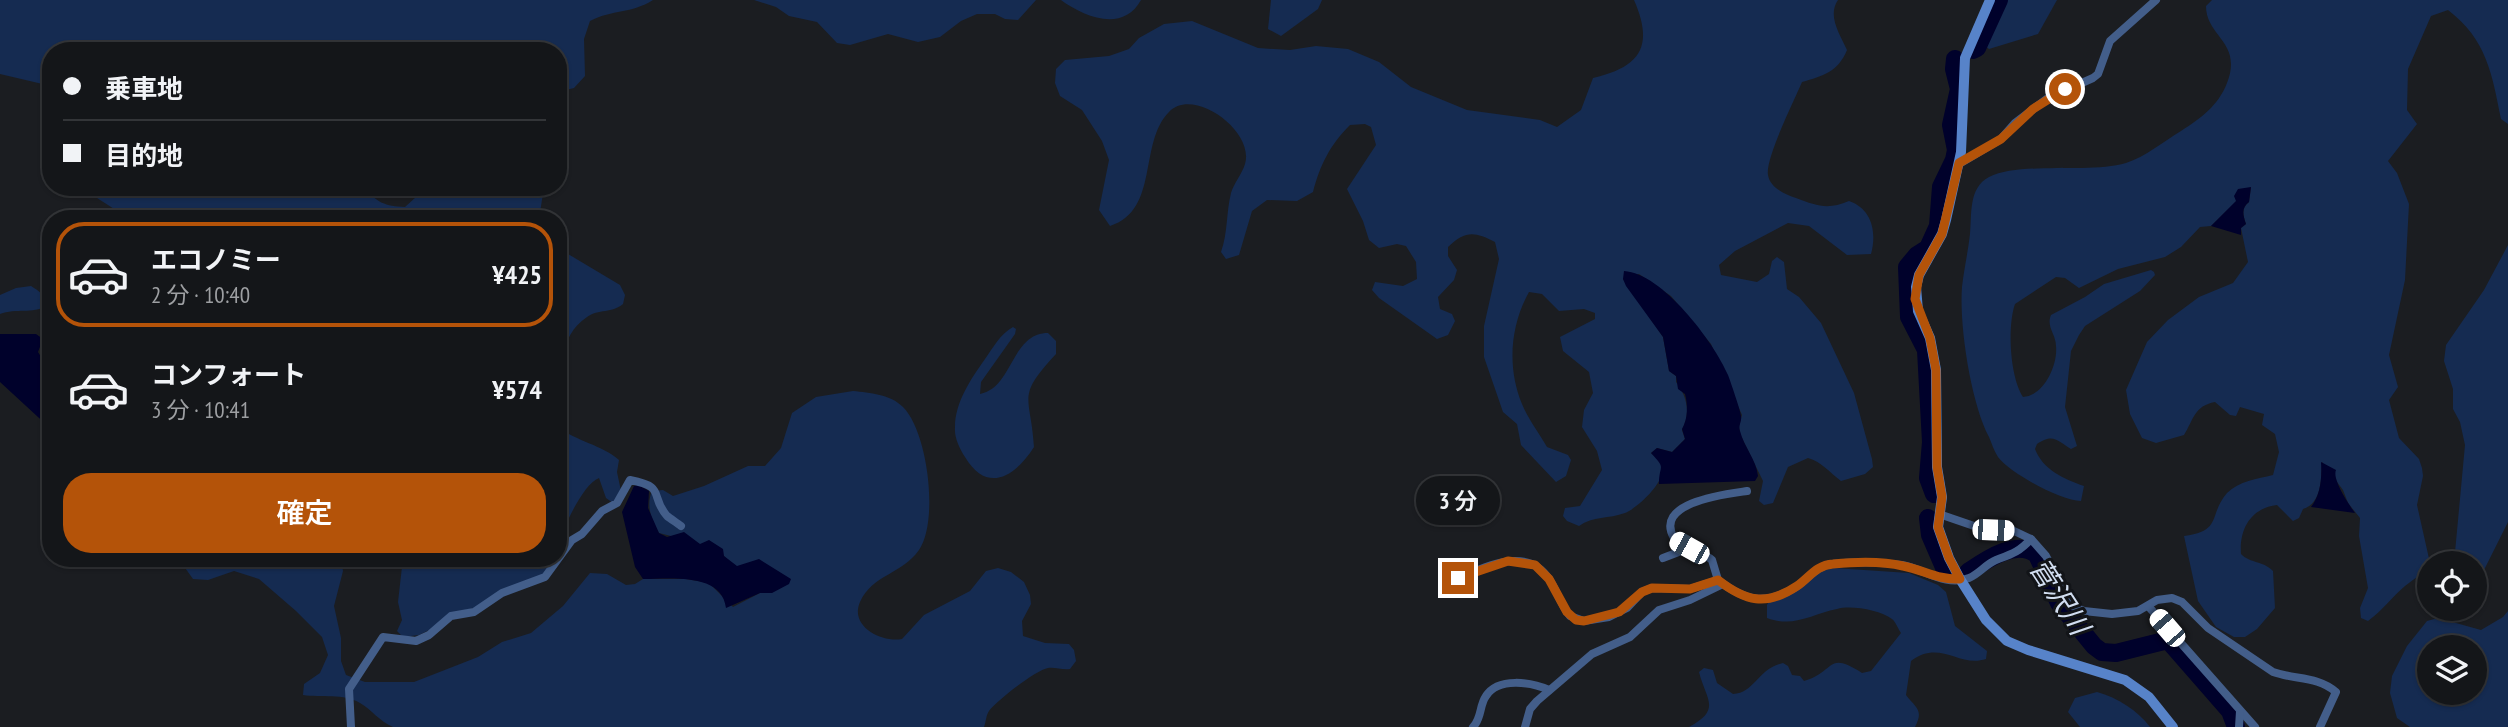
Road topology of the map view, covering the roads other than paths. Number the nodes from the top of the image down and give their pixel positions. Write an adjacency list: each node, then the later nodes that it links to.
1 (1990, 0): 3 (street)
2 (2156, 0): 3 (street)
3 (1959, 163): 5 (street)
4 (1747, 491): 9 (street)
5 (1939, 513): 7 (street); 12 (street)
6 (681, 526): 8 (street)
7 (2029, 542): 12 (street); 15 (street)
8 (567, 547)
9 (1689, 548): 10 (street); 14 (street)
10 (1662, 558)
11 (552, 567): 18 (street)
12 (1960, 579): 14 (street); 21 (street)
13 (1455, 580): 14 (street)
14 (1721, 582): 16 (street)
15 (2149, 607): 17 (street); 24 (street)
16 (1549, 690): 19 (street); 20 (street)
17 (2240, 710): 22 (street); 23 (street)
18 (351, 727)
19 (1473, 727)
20 (1525, 727)
21 (2173, 727)
22 (2239, 727)
23 (2255, 727)
24 (2320, 727)

